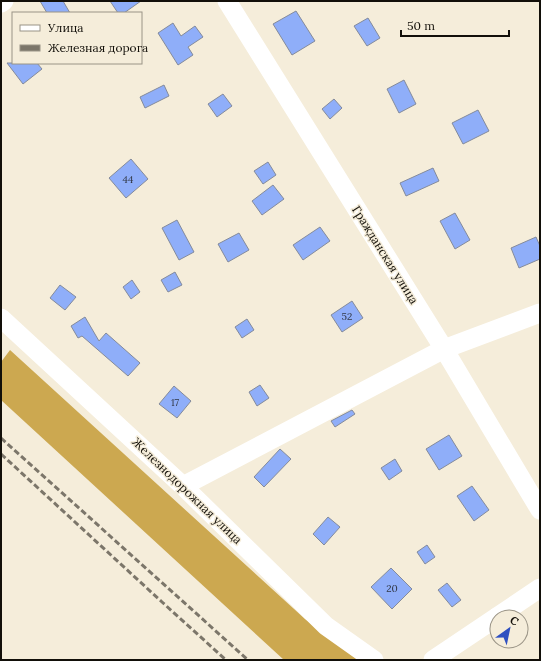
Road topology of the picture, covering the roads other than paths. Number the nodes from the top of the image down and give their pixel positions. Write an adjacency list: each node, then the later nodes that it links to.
1 (4, 1): 3 (street)
2 (227, 1): 6 (street, Гражданская улица)
3 (1, 3)
4 (540, 313): 6 (street)
5 (1, 318): 7 (street, Железнодорожная улица)
6 (444, 349): 7 (street); 8 (street, Гражданская улица)
7 (183, 486): 12 (street, Железнодорожная улица)
8 (540, 510)
9 (540, 588): 10 (street)
10 (509, 609)
11 (489, 622): 13 (street)
12 (374, 660)
13 (433, 660)

